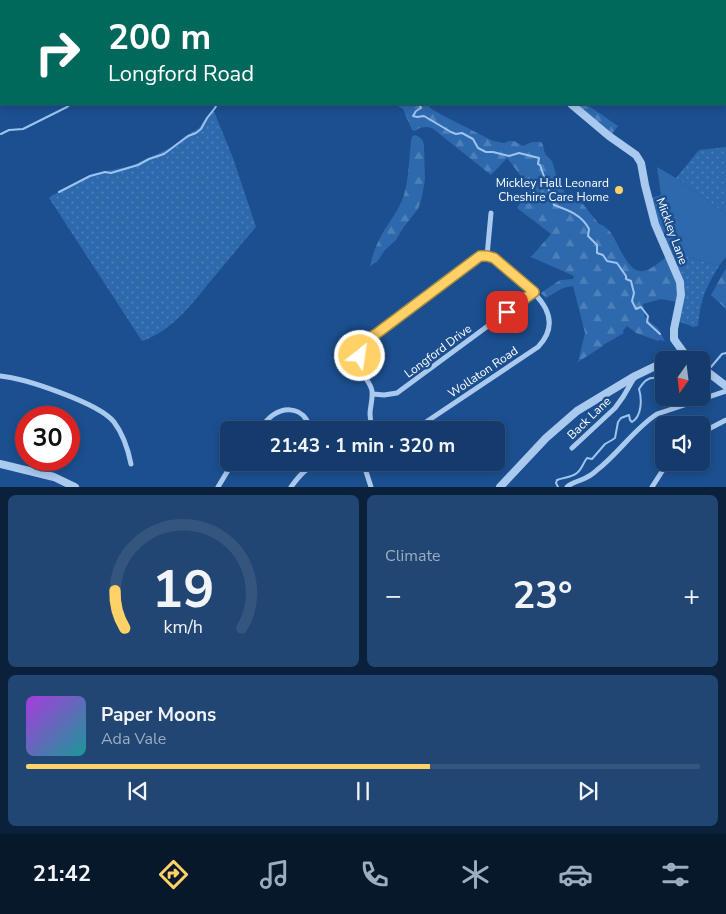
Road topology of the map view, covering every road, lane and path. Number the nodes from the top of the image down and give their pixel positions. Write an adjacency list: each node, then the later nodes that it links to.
1 (572, 105): 6 (street, Mickley Lane)
2 (491, 214): 3 (street)
3 (487, 256): 4 (street, Wollaton Road); 5 (street)
4 (534, 292): 14 (street, Longford Drive); 19 (street, Wollaton Road)
5 (369, 337): 9 (street); 9 (street)
6 (683, 351)
7 (655, 366): 11 (street)
8 (710, 374): 12 (street)
9 (363, 375): 14 (street)
10 (0, 376): 22 (street)
11 (635, 376): 21 (street, Back Lane); 33 (street)
12 (726, 386)
13 (726, 391): 28 (street)
14 (373, 394): 18 (street)
15 (726, 420): 20 (street)
16 (267, 421): 17 (street)
17 (307, 421)
18 (371, 421)
19 (427, 421)
20 (710, 428)
21 (572, 448)
22 (132, 461)
23 (0, 464): 29 (street)
24 (227, 471): 30 (street)
25 (304, 471): 31 (street)
26 (366, 471): 32 (street)
27 (662, 471): 36 (street)
28 (583, 479): 34 (street); 35 (street)
29 (75, 486)
30 (218, 486)
31 (291, 486)
32 (371, 486)
33 (500, 486)
34 (567, 486)
35 (581, 486)
36 (652, 486)

